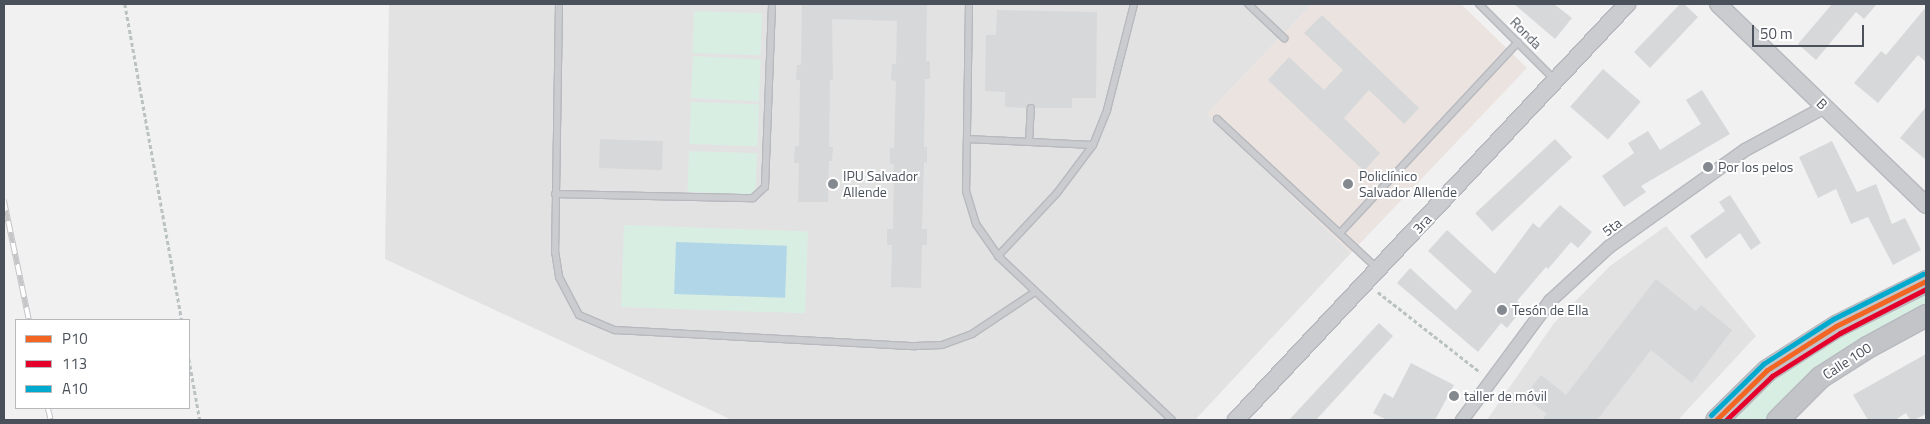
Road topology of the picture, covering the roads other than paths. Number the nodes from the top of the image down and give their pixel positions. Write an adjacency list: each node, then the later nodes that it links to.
1 (559, 4): 18 (lane)
2 (772, 4): 18 (lane)
3 (969, 4): 15 (lane)
4 (1134, 4): 17 (lane)
5 (1248, 4): 9 (lane)
6 (1479, 4): 10 (lane, Ronda)
7 (1627, 4): 11 (street, 3ra)
8 (1718, 4): 12 (street, B)
9 (1284, 38)
10 (1518, 42): 11 (lane, Ronda); 20 (lane)
11 (1556, 80): 22 (street, 3ra)
12 (1825, 107): 19 (street, B); 28 (street, 5ta)
13 (1031, 108): 16 (lane)
14 (1217, 119): 20 (lane)
15 (967, 139): 16 (lane); 21 (lane)
16 (1029, 142): 17 (lane)
17 (1093, 145): 21 (lane)
18 (555, 194): 24 (lane)
19 (1926, 204)
20 (1340, 234): 22 (lane)
21 (998, 256): 24 (lane)
22 (1379, 270): 27 (street, 3ra)
23 (1926, 281): 29 (highway)
24 (1035, 292): 26 (lane)
25 (1926, 316): 30 (highway, Calle 100)
26 (1172, 420)
27 (1236, 420)
28 (1462, 420)
29 (1716, 420)
30 (1778, 420)

